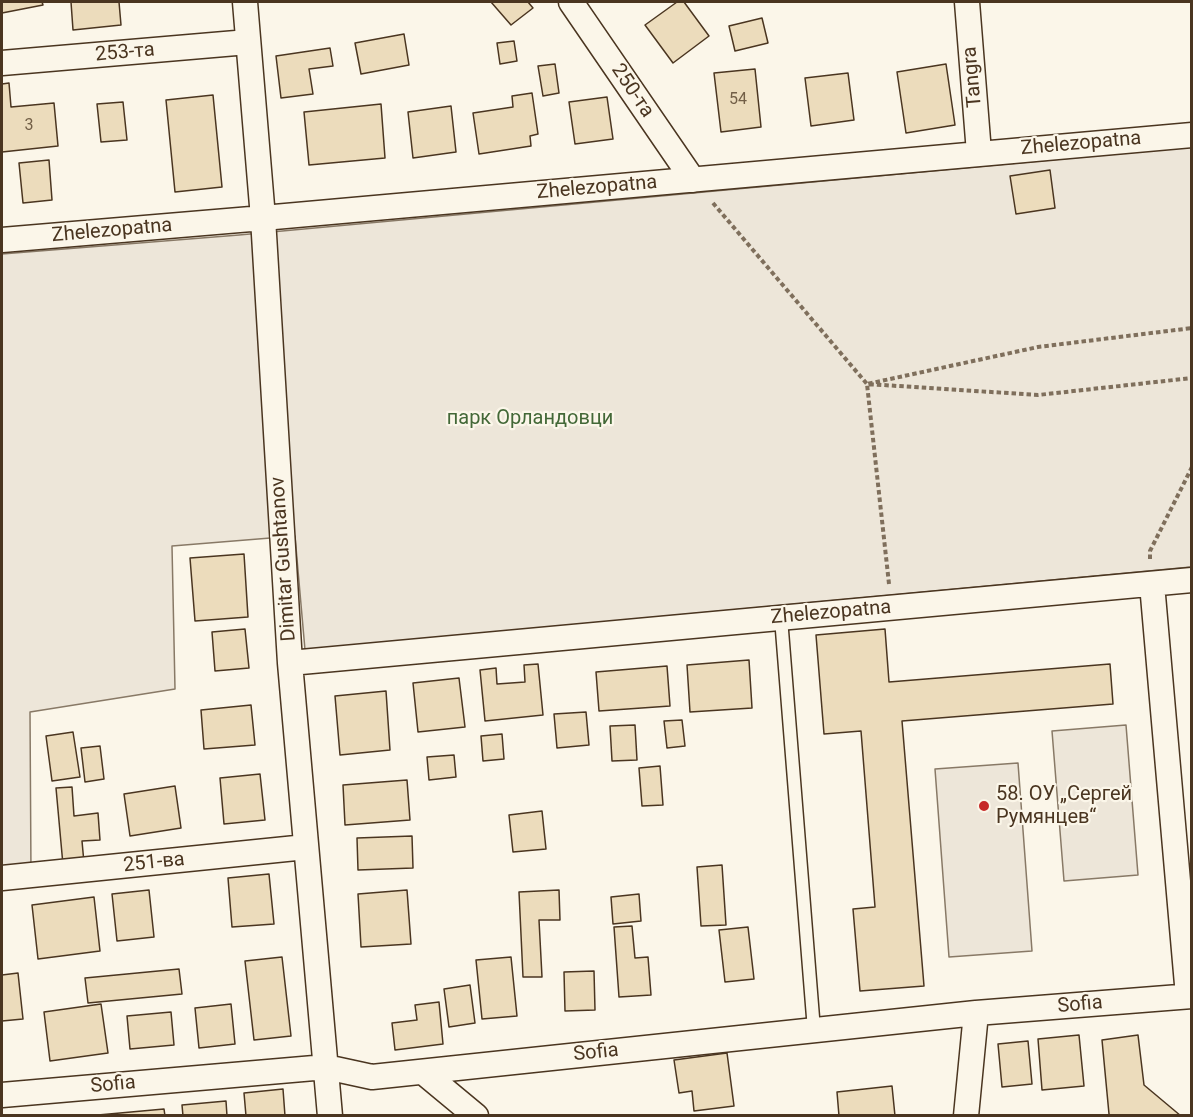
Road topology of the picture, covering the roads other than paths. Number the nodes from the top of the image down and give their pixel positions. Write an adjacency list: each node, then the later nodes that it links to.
1 (244, 2): 4 (street, Dimitar Gushtanov)
2 (571, 2): 8 (street, 250-та)
3 (966, 2): 7 (street, Tangra)
4 (248, 42): 5 (street, 253-та); 9 (street, Dimitar Gushtanov)
5 (2, 63)
6 (1191, 135): 7 (street, Zhelezopatna)
7 (979, 153): 8 (street, Zhelezopatna)
8 (693, 180): 9 (street, Zhelezopatna)
9 (263, 218): 10 (street, Zhelezopatna); 14 (street, Dimitar Gushtanov)
10 (2, 240)
11 (1191, 580): 12 (street, Zhelezopatna)
12 (1152, 584): 13 (street, Zhelezopatna); 17 (street)
13 (781, 618): 14 (street, Zhelezopatna); 19 (lane)
14 (290, 663): 15 (street, Dimitar Gushtanov)
15 (306, 847): 16 (street, 251-ва); 20 (street, Dimitar Gushtanov)
16 (2, 878)
17 (1190, 996): 18 (street, Sofia)
18 (976, 1013): 19 (street, Sofia); 25 (street)
19 (814, 1030): 21 (street, Sofia)
20 (326, 1067): 21 (street, Sofia); 22 (street, Sofia); 23 (street, Dimitar Gushtanov)
21 (423, 1072): 24 (street)
22 (2, 1095)
23 (330, 1116)
24 (476, 1116)
25 (966, 1116)

